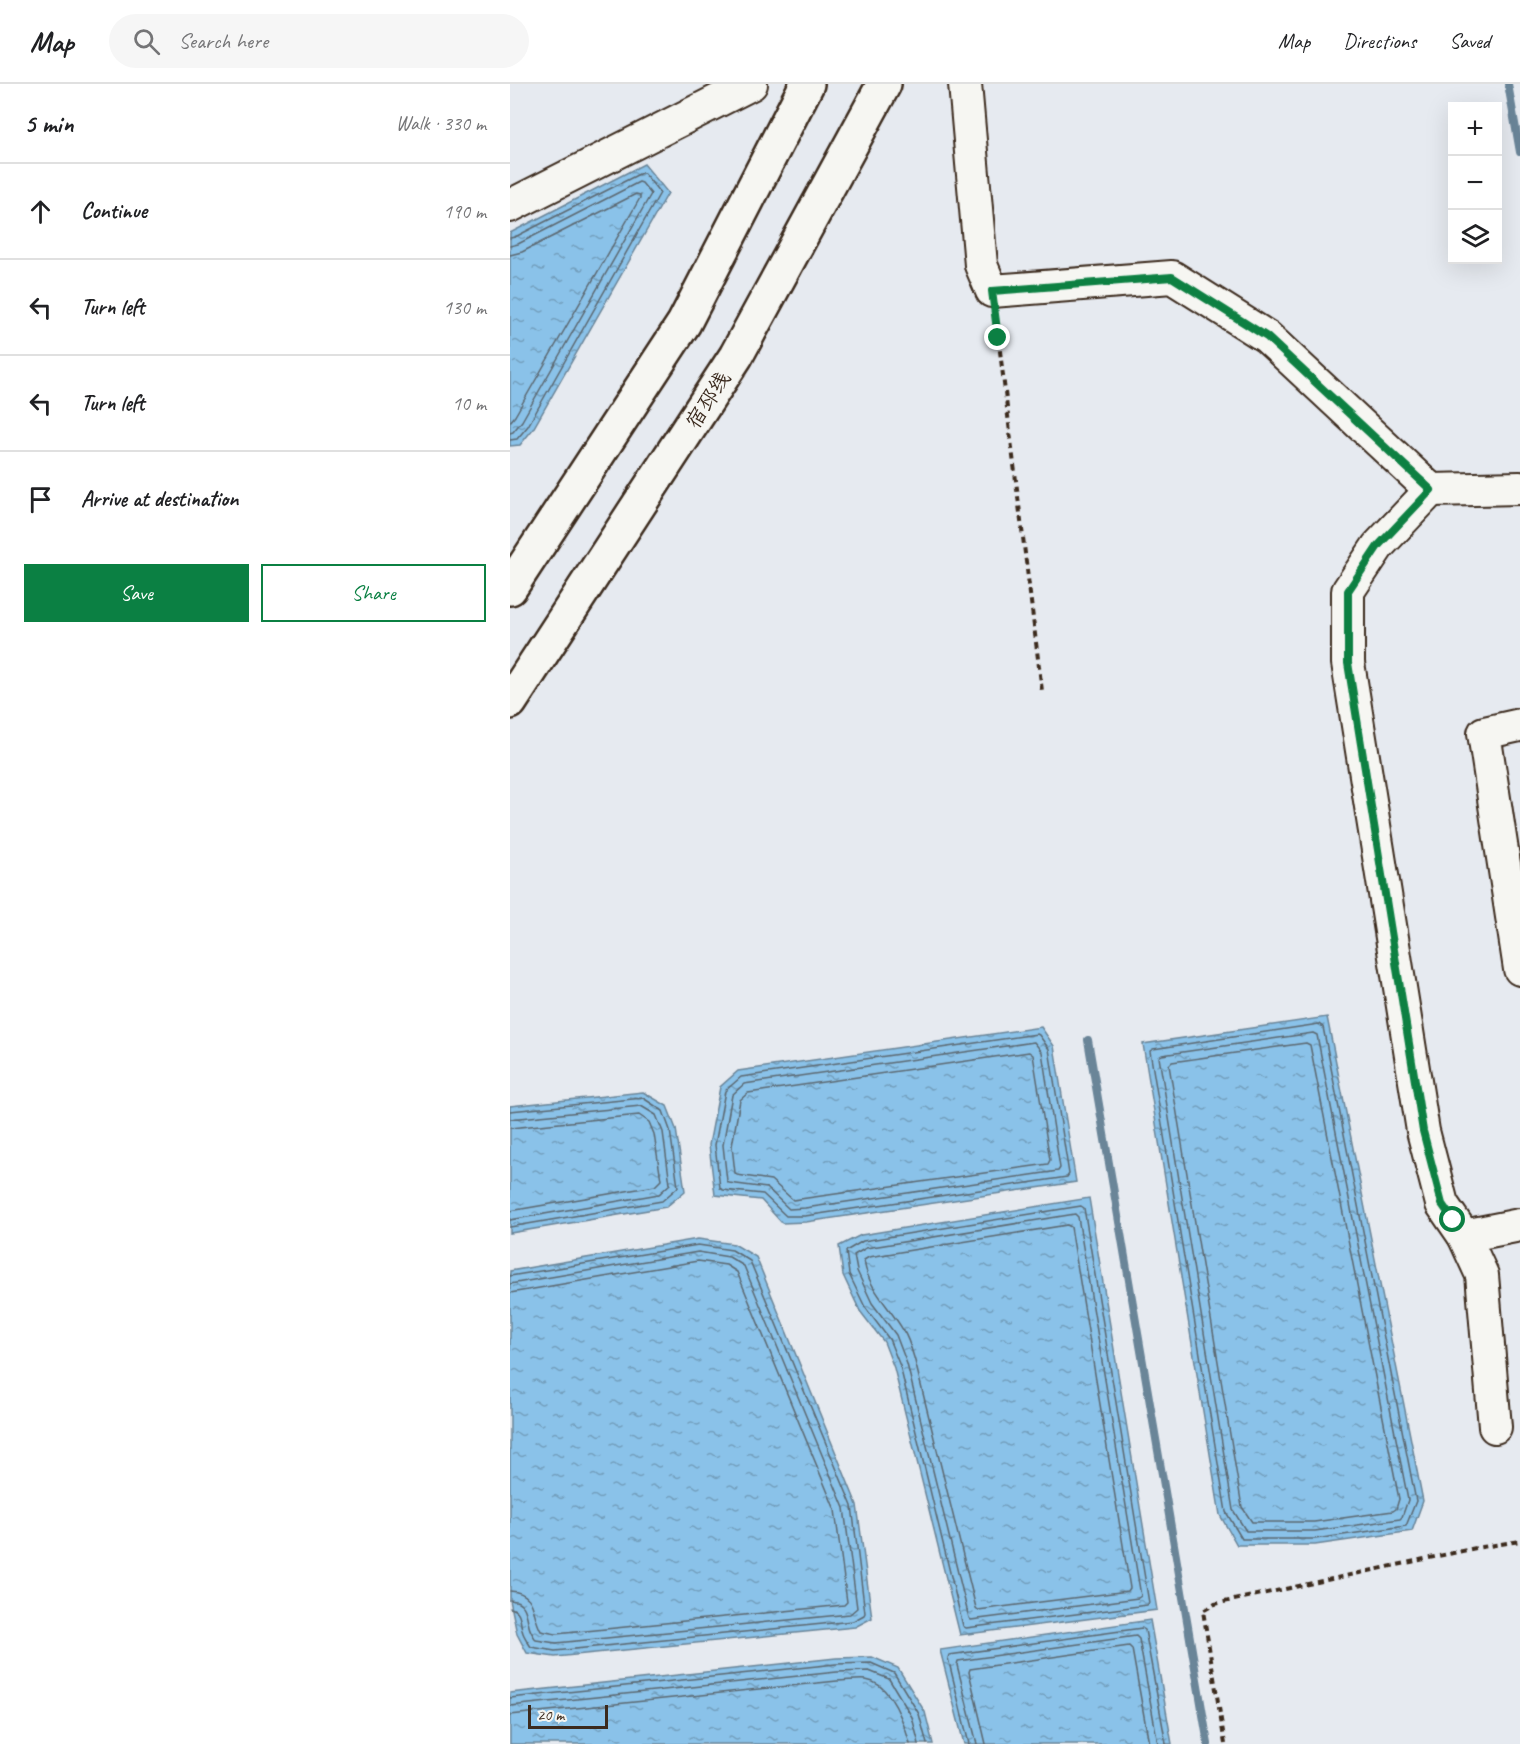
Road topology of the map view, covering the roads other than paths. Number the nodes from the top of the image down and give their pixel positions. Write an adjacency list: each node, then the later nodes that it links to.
1 (751, 84): 5 (street)
2 (807, 84): 8 (main road)
3 (884, 84): 9 (main road, 宿邳线)
4 (965, 84): 7 (street)
5 (510, 206)
6 (1520, 488): 7 (street)
7 (1431, 490): 13 (street)
8 (510, 588)
9 (510, 702)
10 (1520, 725): 11 (street)
11 (1520, 969)
12 (1520, 1225): 13 (street)
13 (1464, 1236): 14 (street)
14 (1495, 1427)

